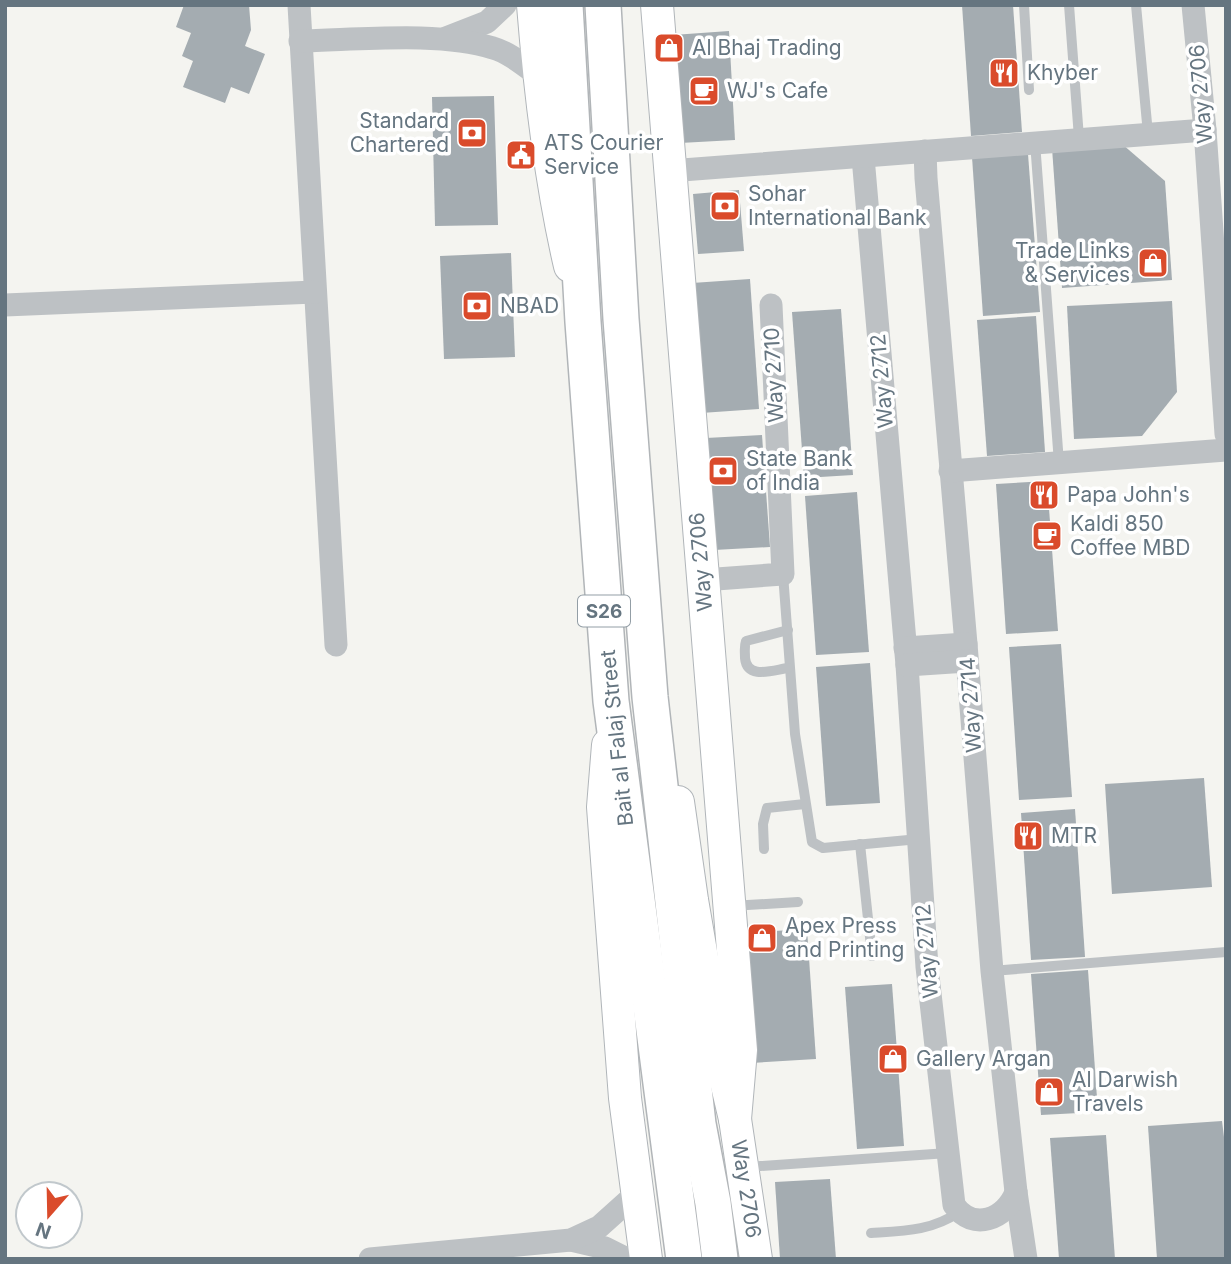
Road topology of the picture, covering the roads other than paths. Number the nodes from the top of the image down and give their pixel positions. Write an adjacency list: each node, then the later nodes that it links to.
1 (299, 5): 13 (street)
2 (505, 5): 12 (street)
3 (533, 5): 15 (street)
4 (565, 5): 27 (main road, Bait al Falaj Street / S26)
5 (603, 5): 14 (main road, Bait al Falaj Street / S26)
6 (615, 5): 14 (main road)
7 (657, 5): 23 (street, Way 2706)
8 (1024, 5): 16 (lane)
9 (1069, 5): 19 (lane)
10 (1136, 5): 18 (lane)
11 (1193, 5): 17 (street, Way 2706)
12 (446, 38): 13 (street); 15 (street)
13 (300, 41): 24 (street)
14 (606, 70): 39 (main road, Bait al Falaj Street / S26)
15 (539, 76): 27 (street)
16 (1029, 90)
17 (1205, 130): 18 (street); 28 (street, Way 2706)
18 (1147, 134): 19 (street)
19 (1079, 138): 20 (street)
20 (1035, 142): 21 (street); 30 (lane)
21 (925, 151): 22 (street); 31 (street, Way 2714)
22 (863, 157): 23 (street); 37 (street, Way 2712)
23 (669, 172): 33 (street, Way 2706)
24 (315, 292): 25 (street); 35 (street)
25 (5, 305)
26 (771, 305): 32 (street, Way 2710)
27 (583, 322): 40 (main road, Bait al Falaj Street / S26)
28 (1226, 434)
29 (1226, 450): 30 (street)
30 (1059, 463): 31 (street)
31 (950, 471): 36 (street, Way 2714)
32 (783, 574): 33 (street); 34 (lane)
33 (703, 579): 46 (street, Way 2706)
34 (788, 630): 38 (lane); 38 (lane)
35 (336, 645)
36 (967, 652): 37 (street); 49 (street, Way 2714)
37 (906, 656): 42 (street, Way 2712)
38 (788, 668): 41 (lane)
39 (650, 697): 50 (street, Way 2706); 62 (main road, Bait al Falaj Street / S26)
40 (611, 701): 53 (street); 61 (main road, Bait al Falaj Street / S26)
41 (805, 804): 43 (lane); 44 (lane)
42 (919, 839): 43 (lane); 51 (street, Way 2712)
43 (860, 844): 48 (lane)
44 (764, 849)
45 (798, 902): 46 (lane)
46 (729, 906): 50 (street, Way 2706)
47 (1226, 952): 49 (lane)
48 (872, 956)
49 (992, 971): 54 (street, Way 2714)
50 (735, 1119): 52 (street, Way 2706)
51 (948, 1153): 52 (lane); 55 (street, Way 2712)
52 (743, 1167): 63 (street, Way 2706)
53 (638, 1192): 57 (street); 60 (street)
54 (1016, 1192): 55 (street); 64 (street, Way 2714)
55 (970, 1216): 56 (lane); 64 (street)
56 (871, 1233)
57 (571, 1240): 58 (street); 59 (street)
58 (370, 1259)
59 (627, 1259)
60 (646, 1259)
61 (684, 1259)
62 (720, 1259)
63 (756, 1259)
64 (1026, 1259)

